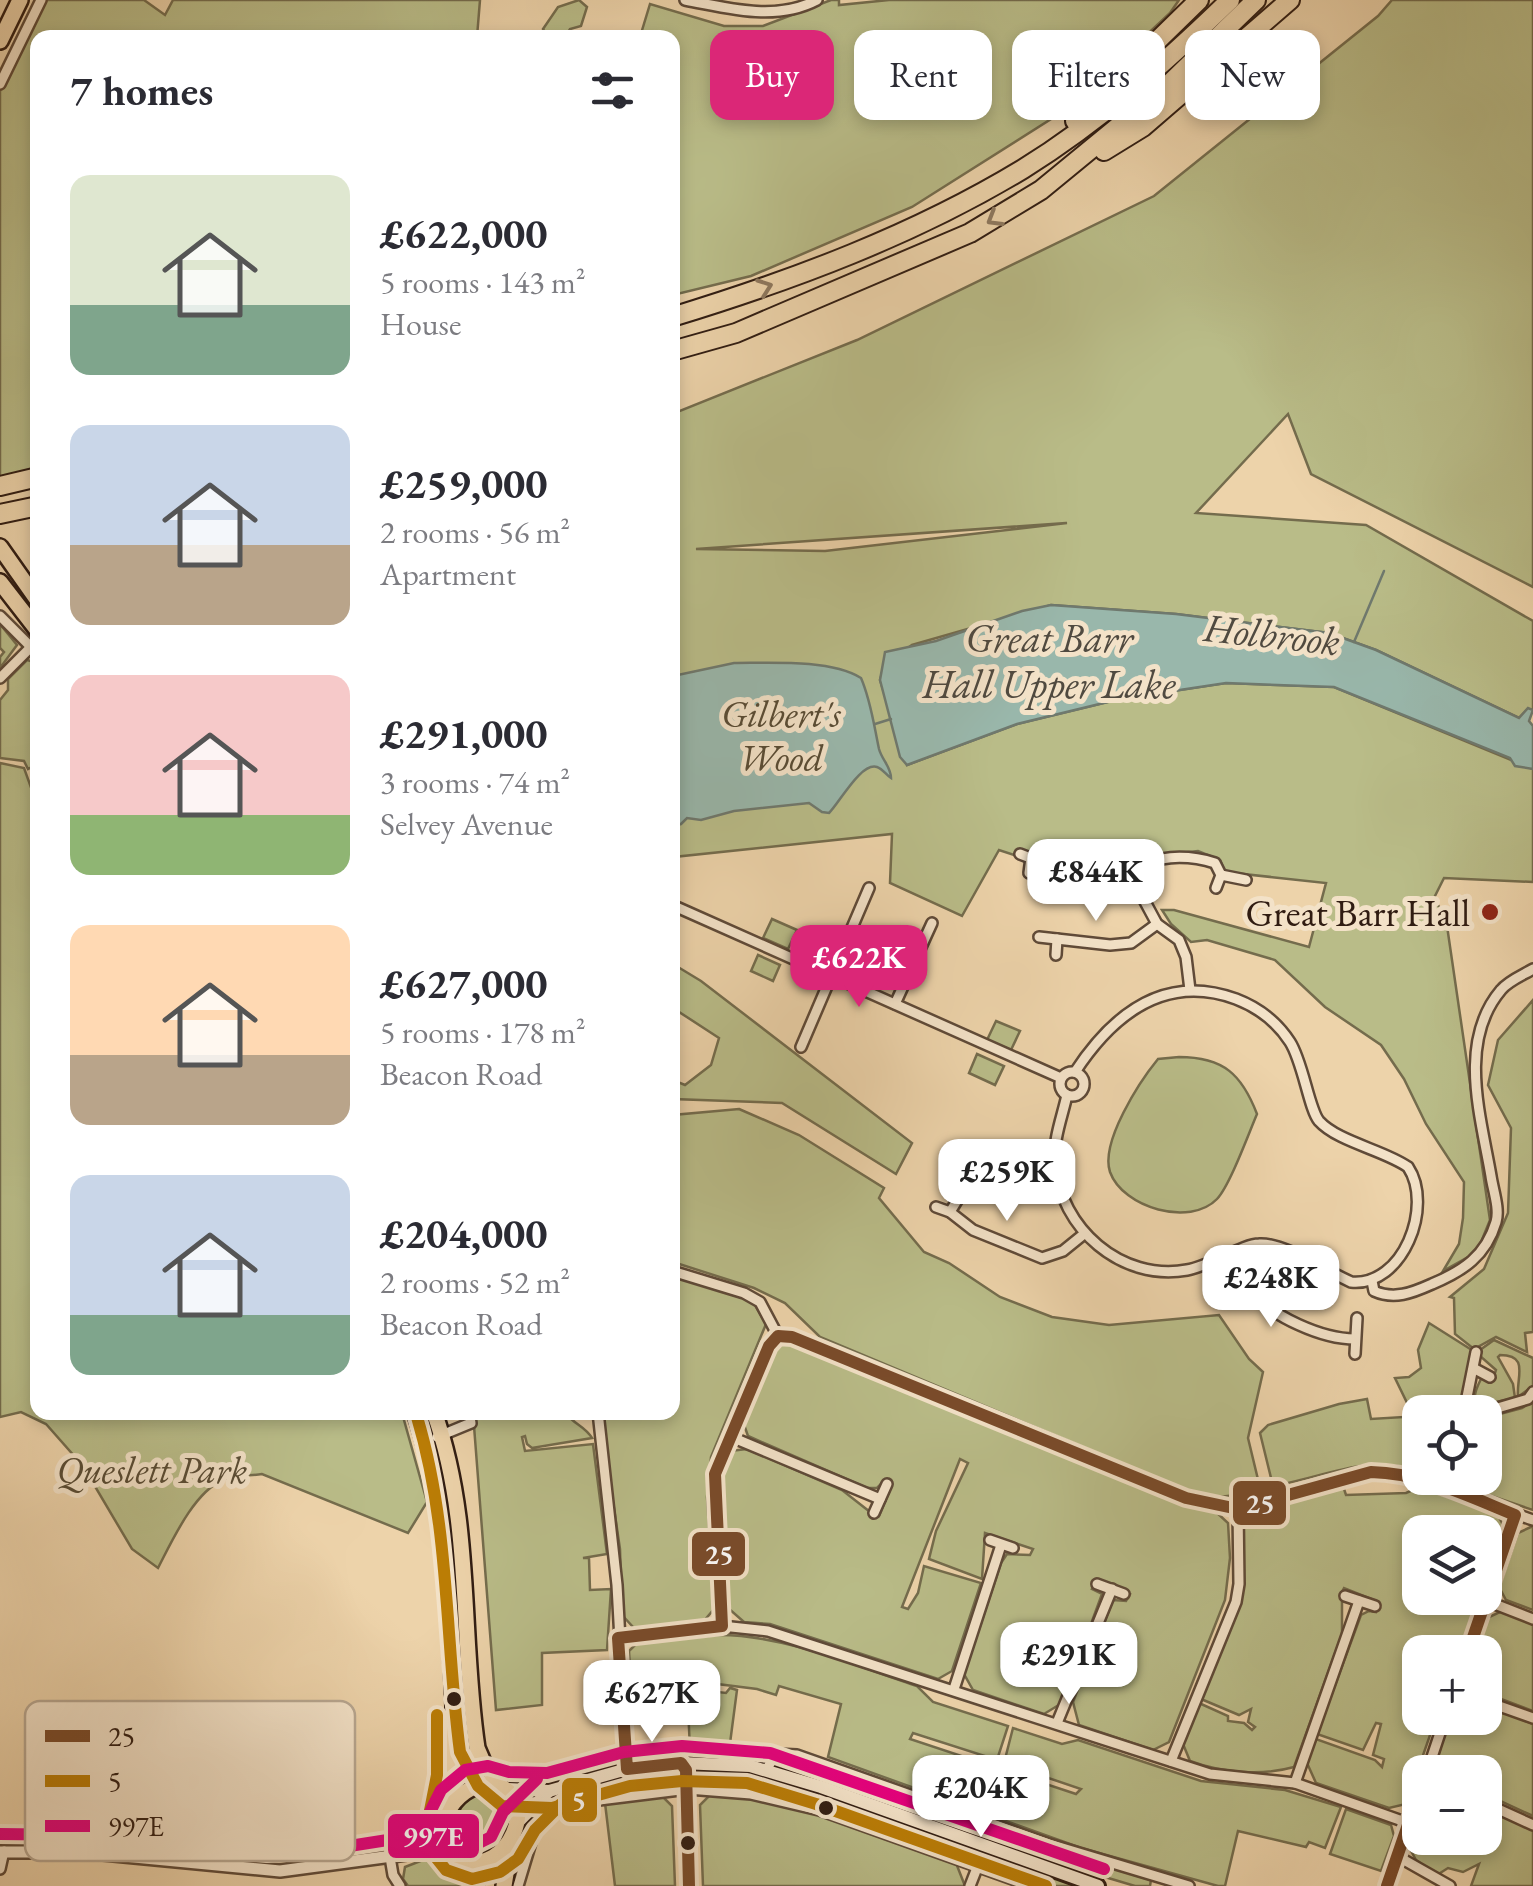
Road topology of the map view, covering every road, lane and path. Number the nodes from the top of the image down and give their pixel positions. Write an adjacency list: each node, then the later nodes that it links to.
1 (20, 0): 10 (highway)
2 (40, 0): 11 (street)
3 (685, 0): 9 (street)
4 (817, 0): 9 (street)
5 (1199, 0): 12 (highway)
6 (1230, 0): 12 (highway)
7 (1256, 0): 13 (highway)
8 (1290, 0): 13 (highway)
9 (725, 4)
10 (0, 41)
11 (0, 84)
12 (1024, 168): 14 (highway, one-way to 12)
13 (1041, 190): 15 (highway, one-way to 15)
14 (680, 315)
15 (680, 349)
16 (30, 479): 17 (highway)
17 (0, 486)
18 (30, 508): 19 (highway)
19 (4, 514)
20 (0, 547): 22 (highway)
21 (0, 582): 24 (highway)
22 (30, 590)
23 (0, 616): 25 (street)
24 (30, 635)
25 (30, 640)
26 (30, 649): 27 (street)
27 (0, 678)
28 (1020, 854): 29 (street)
29 (1031, 858): 30 (street); 31 (street)
30 (1129, 872): 32 (street); 38 (street)
31 (1029, 874)
32 (1222, 875): 33 (street); 35 (street)
33 (1246, 880)
34 (869, 888): 45 (street)
35 (1216, 888)
36 (680, 908): 45 (street)
37 (932, 923): 42 (street)
38 (1158, 924): 40 (street); 46 (street)
39 (1039, 937): 40 (street)
40 (1057, 939): 43 (street)
41 (888, 942): 42 (street)
42 (917, 955): 47 (street)
43 (1056, 956)
44 (1533, 968): 58 (street)
45 (832, 977): 47 (street); 48 (street)
46 (1190, 990): 49 (street); 58 (street)
47 (894, 1004): 50 (street)
48 (801, 1047)
49 (1076, 1072): 50 (street); 51 (street)
50 (1061, 1078): 51 (street)
51 (1067, 1095): 55 (street)
52 (958, 1198): 54 (street)
53 (936, 1207): 54 (street)
54 (950, 1212): 55 (street)
55 (1084, 1234): 56 (street)
56 (1234, 1254): 58 (street); 61 (street)
57 (680, 1274): 60 (street)
58 (1372, 1281)
59 (1357, 1318): 61 (street)
60 (778, 1336): 74 (street); 80 (street)
61 (1356, 1338): 63 (street)
62 (1476, 1352): 64 (street)
63 (1356, 1354)
64 (1475, 1370): 65 (street); 67 (street)
65 (1490, 1376)
66 (1533, 1392): 68 (street)
67 (1468, 1395)
68 (1502, 1406)
69 (418, 1420): 75 (highway)
70 (437, 1420): 73 (highway)
71 (470, 1420): 73 (street)
72 (599, 1420): 99 (street)
73 (442, 1436): 75 (street); 87 (highway)
74 (729, 1436): 79 (street); 98 (street)
75 (425, 1441): 88 (highway)
76 (1402, 1474): 80 (street)
77 (887, 1484): 79 (street)
78 (1474, 1495): 82 (street)
79 (880, 1499): 81 (street)
80 (1238, 1509): 104 (street)
81 (874, 1513)
82 (1516, 1514): 83 (street); 89 (street)
83 (1533, 1520)
84 (990, 1540): 85 (street)
85 (1001, 1545): 86 (street); 100 (street)
86 (1014, 1548)
87 (462, 1550): 88 (highway); 109 (highway)
88 (444, 1552): 112 (highway)
89 (1502, 1556)
90 (1097, 1584): 91 (street)
91 (1112, 1589): 92 (street); 103 (street)
92 (1124, 1594)
93 (1345, 1596): 94 (street)
94 (1359, 1601): 95 (street); 108 (street)
95 (1375, 1606)
96 (1502, 1607): 97 (street)
97 (1533, 1619)
98 (722, 1626): 99 (street); 100 (street)
99 (618, 1638): 106 (street)
100 (954, 1689): 103 (street)
101 (1502, 1706): 102 (street)
102 (1533, 1718)
103 (1058, 1723): 104 (street)
104 (1171, 1762): 108 (street)
105 (682, 1763): 106 (main road); 107 (main road); 110 (street)
106 (628, 1769): 111 (main road)
107 (766, 1770): 134 (main road); 135 (street)
108 (1295, 1782): 114 (street)
109 (504, 1788): 111 (main road); 112 (highway); 117 (highway)
110 (688, 1789): 125 (street); 130 (street); 131 (street)
111 (549, 1791): 117 (main road)
112 (449, 1809): 115 (highway)
113 (1502, 1811): 116 (street)
114 (1402, 1821)
115 (443, 1826): 120 (street); 123 (highway)
116 (1533, 1826)
117 (515, 1831): 123 (highway); 129 (highway)
118 (1402, 1841): 121 (street)
119 (2, 1851): 126 (street)
120 (414, 1853): 122 (street); 123 (street)
121 (1397, 1856): 136 (street); 137 (street)
122 (390, 1857): 124 (street); 127 (street)
123 (456, 1857): 128 (highway)
124 (176, 1861)
125 (977, 1868): 132 (street); 133 (street)
126 (0, 1869)
127 (400, 1886)
128 (476, 1886)
129 (504, 1886)
130 (518, 1886)
131 (689, 1886)
132 (970, 1886)
133 (1032, 1886)
134 (1098, 1886)
135 (1189, 1886)
136 (1387, 1886)
137 (1454, 1886)

